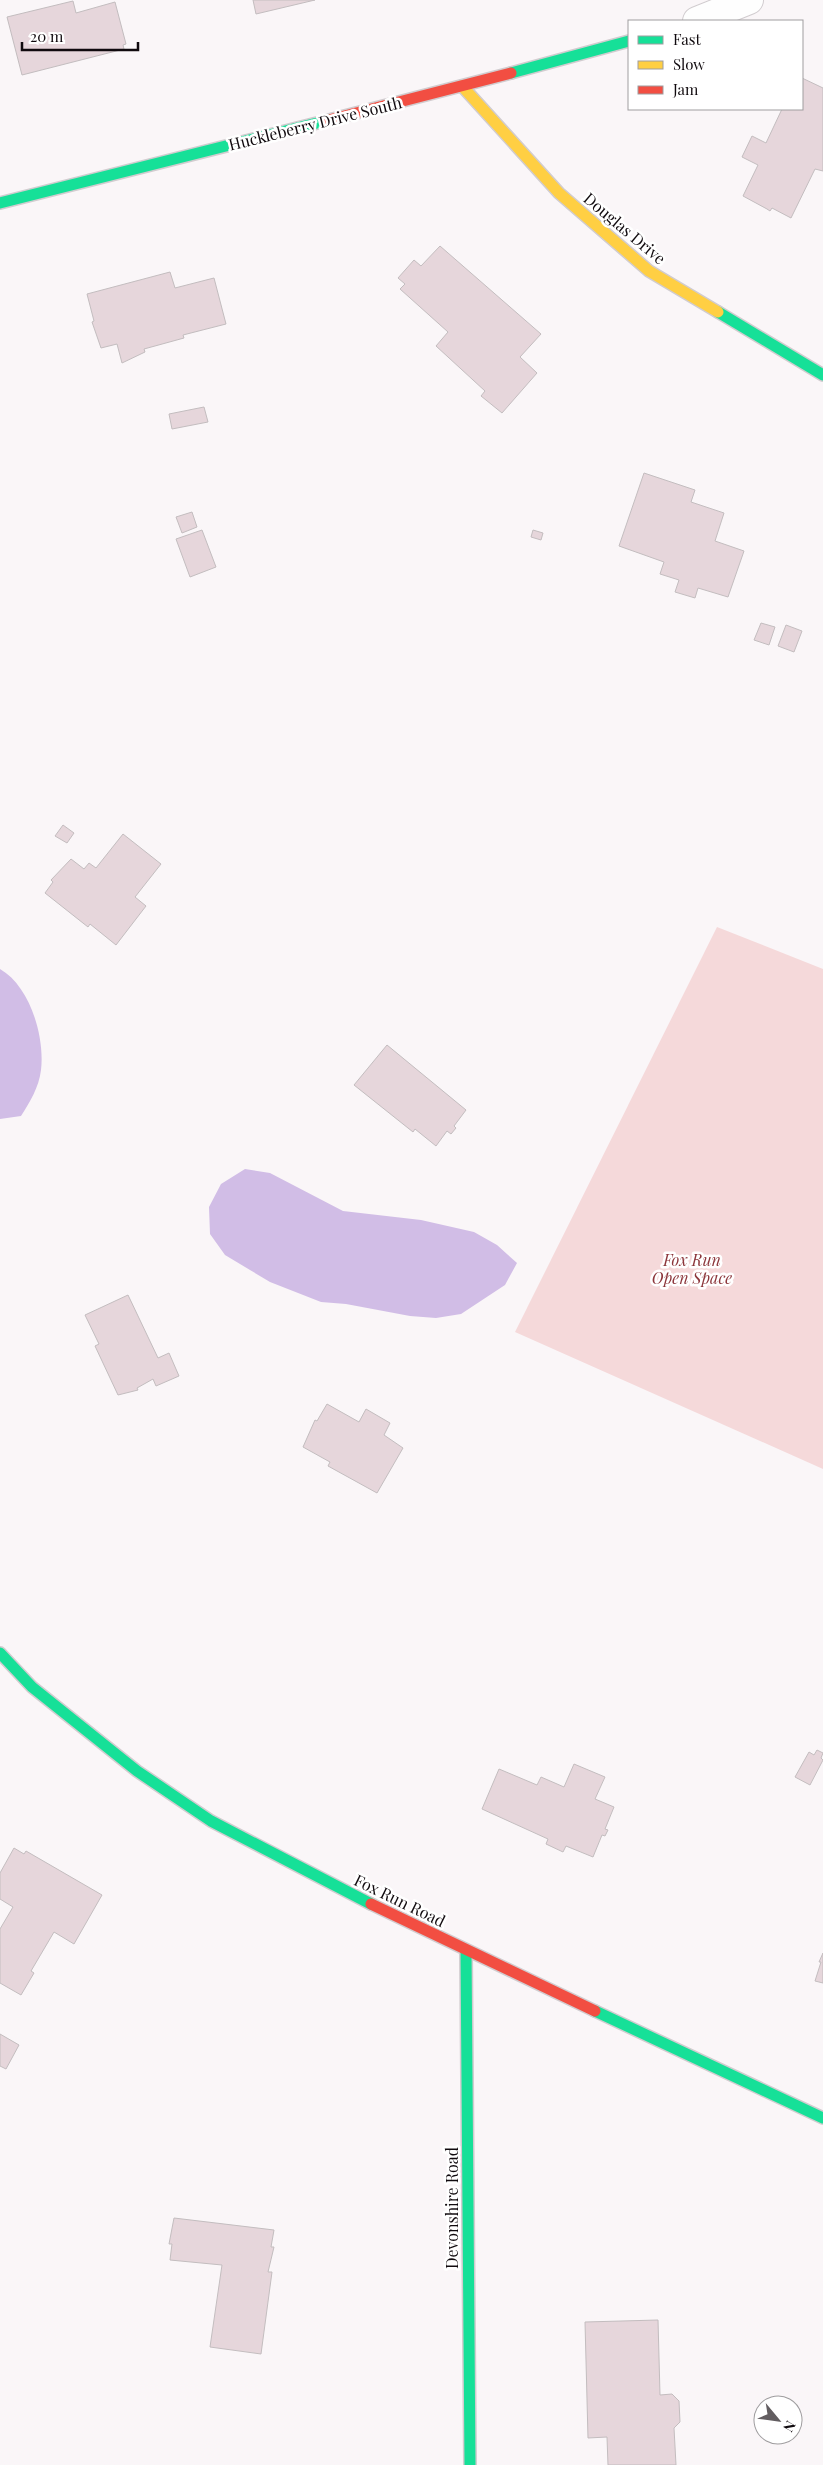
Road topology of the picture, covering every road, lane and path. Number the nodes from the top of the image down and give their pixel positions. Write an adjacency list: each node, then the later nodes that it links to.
1 (749, 0): 2 (street)
2 (699, 20)
3 (628, 41): 4 (street, Huckleberry Drive South)
4 (462, 86): 5 (street, Huckleberry Drive South); 6 (street, Douglas Drive)
5 (0, 203)
6 (823, 375)
7 (0, 1653): 8 (street, Fox Run Road)
8 (466, 1951): 9 (street, Fox Run Road); 10 (street, Devonshire Road)
9 (823, 2118)
10 (470, 2465)

